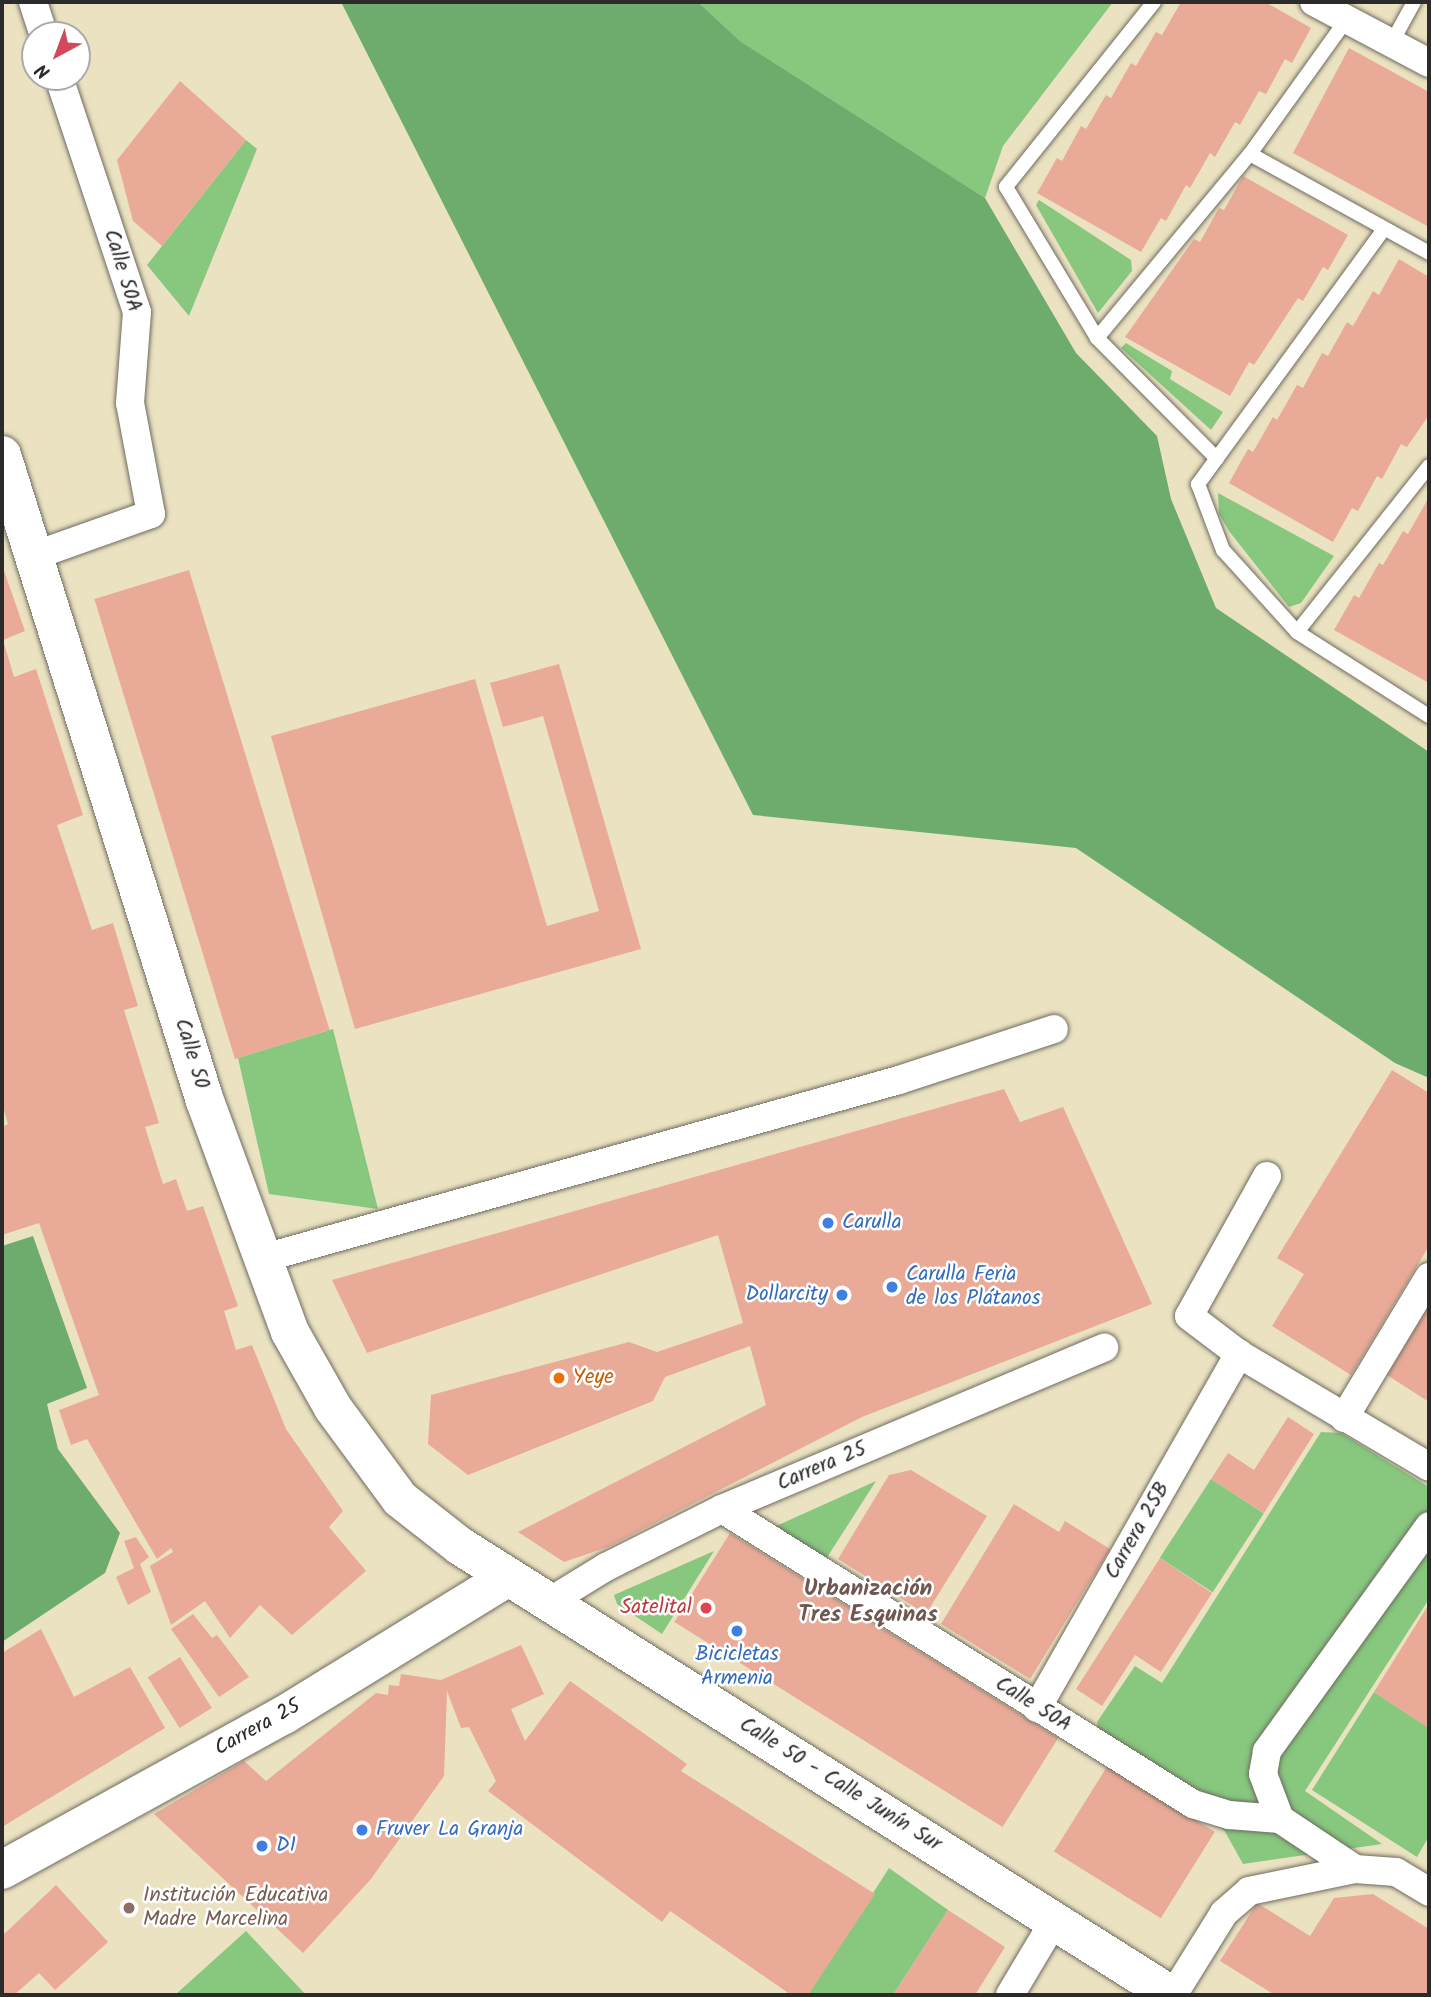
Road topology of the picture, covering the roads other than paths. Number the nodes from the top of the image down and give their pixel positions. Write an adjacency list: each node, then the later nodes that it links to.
1 (33, 2): 6 (street)
2 (1154, 2): 13 (lane)
3 (1314, 2): 5 (street)
4 (1415, 2): 7 (lane)
5 (1347, 19): 7 (street); 10 (lane)
6 (39, 21)
7 (1391, 44): 8 (street)
8 (1429, 63)
9 (63, 91): 17 (street, Calle 50A)
10 (1250, 154): 11 (lane); 13 (lane)
11 (1384, 229): 12 (lane); 15 (lane)
12 (1429, 253)
13 (1097, 338): 15 (lane)
14 (2, 455): 17 (street, Calle 50)
15 (1217, 459): 18 (lane)
16 (1429, 466): 18 (lane)
17 (36, 555): 22 (street, Calle 50)
18 (1297, 632): 19 (lane)
19 (1429, 716)
20 (1054, 1029): 22 (street)
21 (1267, 1176): 25 (street)
22 (264, 1258): 30 (street, Calle 50)
23 (1429, 1277): 26 (street)
24 (1104, 1348): 28 (street, Carrera 25)
25 (1239, 1354): 26 (street); 32 (street, Carrera 25B)
26 (1343, 1418): 27 (street)
27 (1429, 1467)
28 (722, 1509): 31 (street, Carrera 25); 32 (street, Calle 50A)
29 (1429, 1526): 33 (street)
30 (508, 1577): 31 (street, Calle 50 - Calle Junín Sur); 35 (street, Carrera 25)
31 (548, 1602): 37 (street, Calle 50 - Calle Junín Sur)
32 (1037, 1708): 33 (street, Calle 50A)
33 (1280, 1819): 34 (street, Calle 50A)
34 (1355, 1869): 36 (street); 39 (street)
35 (2, 1870)
36 (1429, 1892)
37 (1054, 1923): 38 (street); 39 (street, Calle 50 - Calle Junín Sur)
38 (1010, 1995)
39 (1172, 1995)

